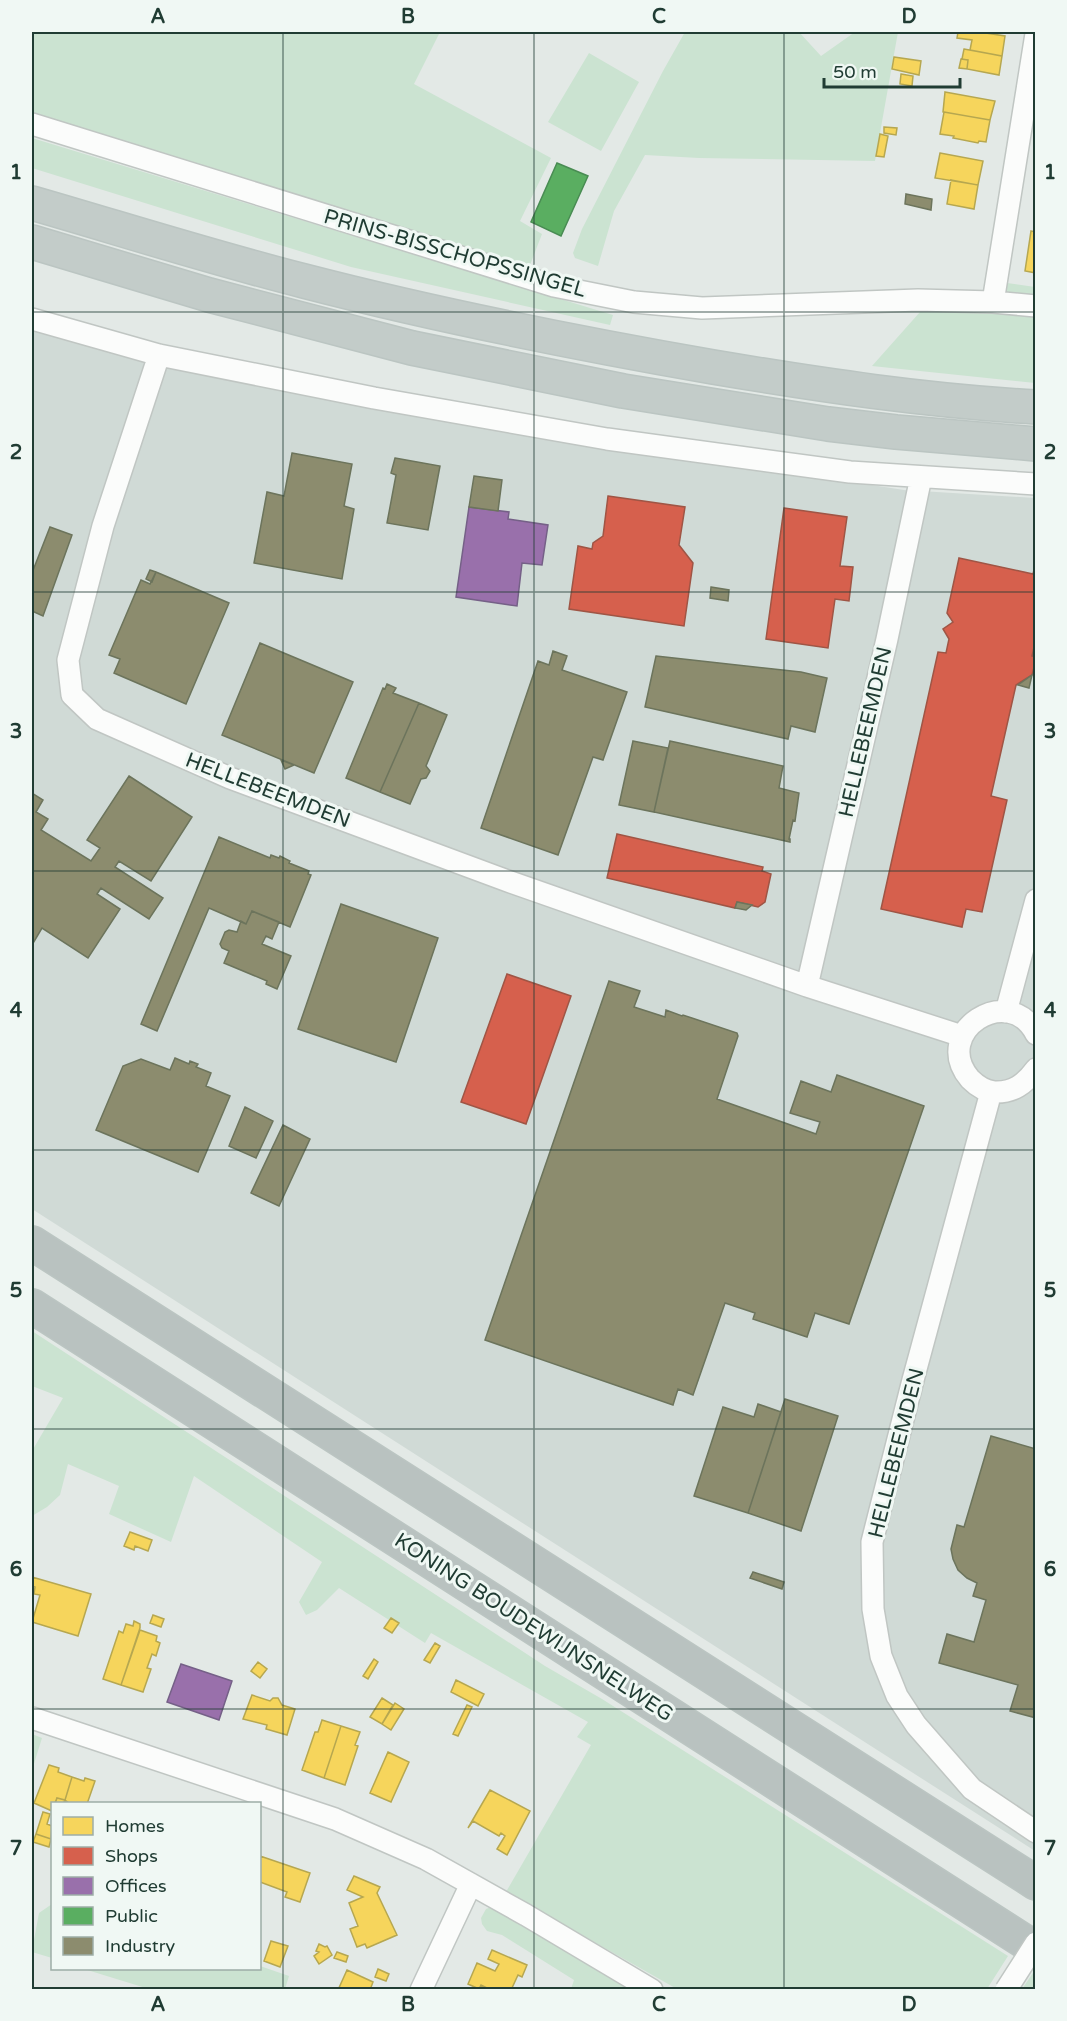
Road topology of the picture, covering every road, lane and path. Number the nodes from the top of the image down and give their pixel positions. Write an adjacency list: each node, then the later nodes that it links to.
1 (1035, 43): 5 (street)
2 (32, 124): 5 (street, PRINS-BISSCHOPSSINGEL)
3 (32, 203): 9 (highway)
4 (32, 242): 10 (highway)
5 (993, 302): 6 (street, PRINS-BISSCHOPSSINGEL)
6 (1035, 306)
7 (32, 319): 8 (street)
8 (159, 355): 11 (street); 14 (street, HELLEBEEMDEN)
9 (1035, 407)
10 (1035, 444)
11 (921, 477): 12 (street); 14 (street, HELLEBEEMDEN)
12 (1035, 484)
13 (1035, 900): 15 (street)
14 (807, 986): 17 (street, HELLEBEEMDEN)
15 (1006, 1012): 16 (street); 17 (street)
16 (1035, 1034)
17 (962, 1036): 19 (street)
18 (1035, 1069): 19 (street)
19 (991, 1092): 23 (street, HELLEBEEMDEN)
20 (32, 1243): 24 (highway)
21 (32, 1306): 27 (highway, KONING BOUDEWIJNSNELWEG)
22 (32, 1718): 25 (street)
23 (1035, 1832)
24 (1035, 1883)
25 (471, 1884): 28 (street); 29 (street)
26 (1035, 1943): 30 (street, bridge)
27 (1035, 1949)
28 (421, 1989)
29 (652, 1989)
30 (1006, 1989)

